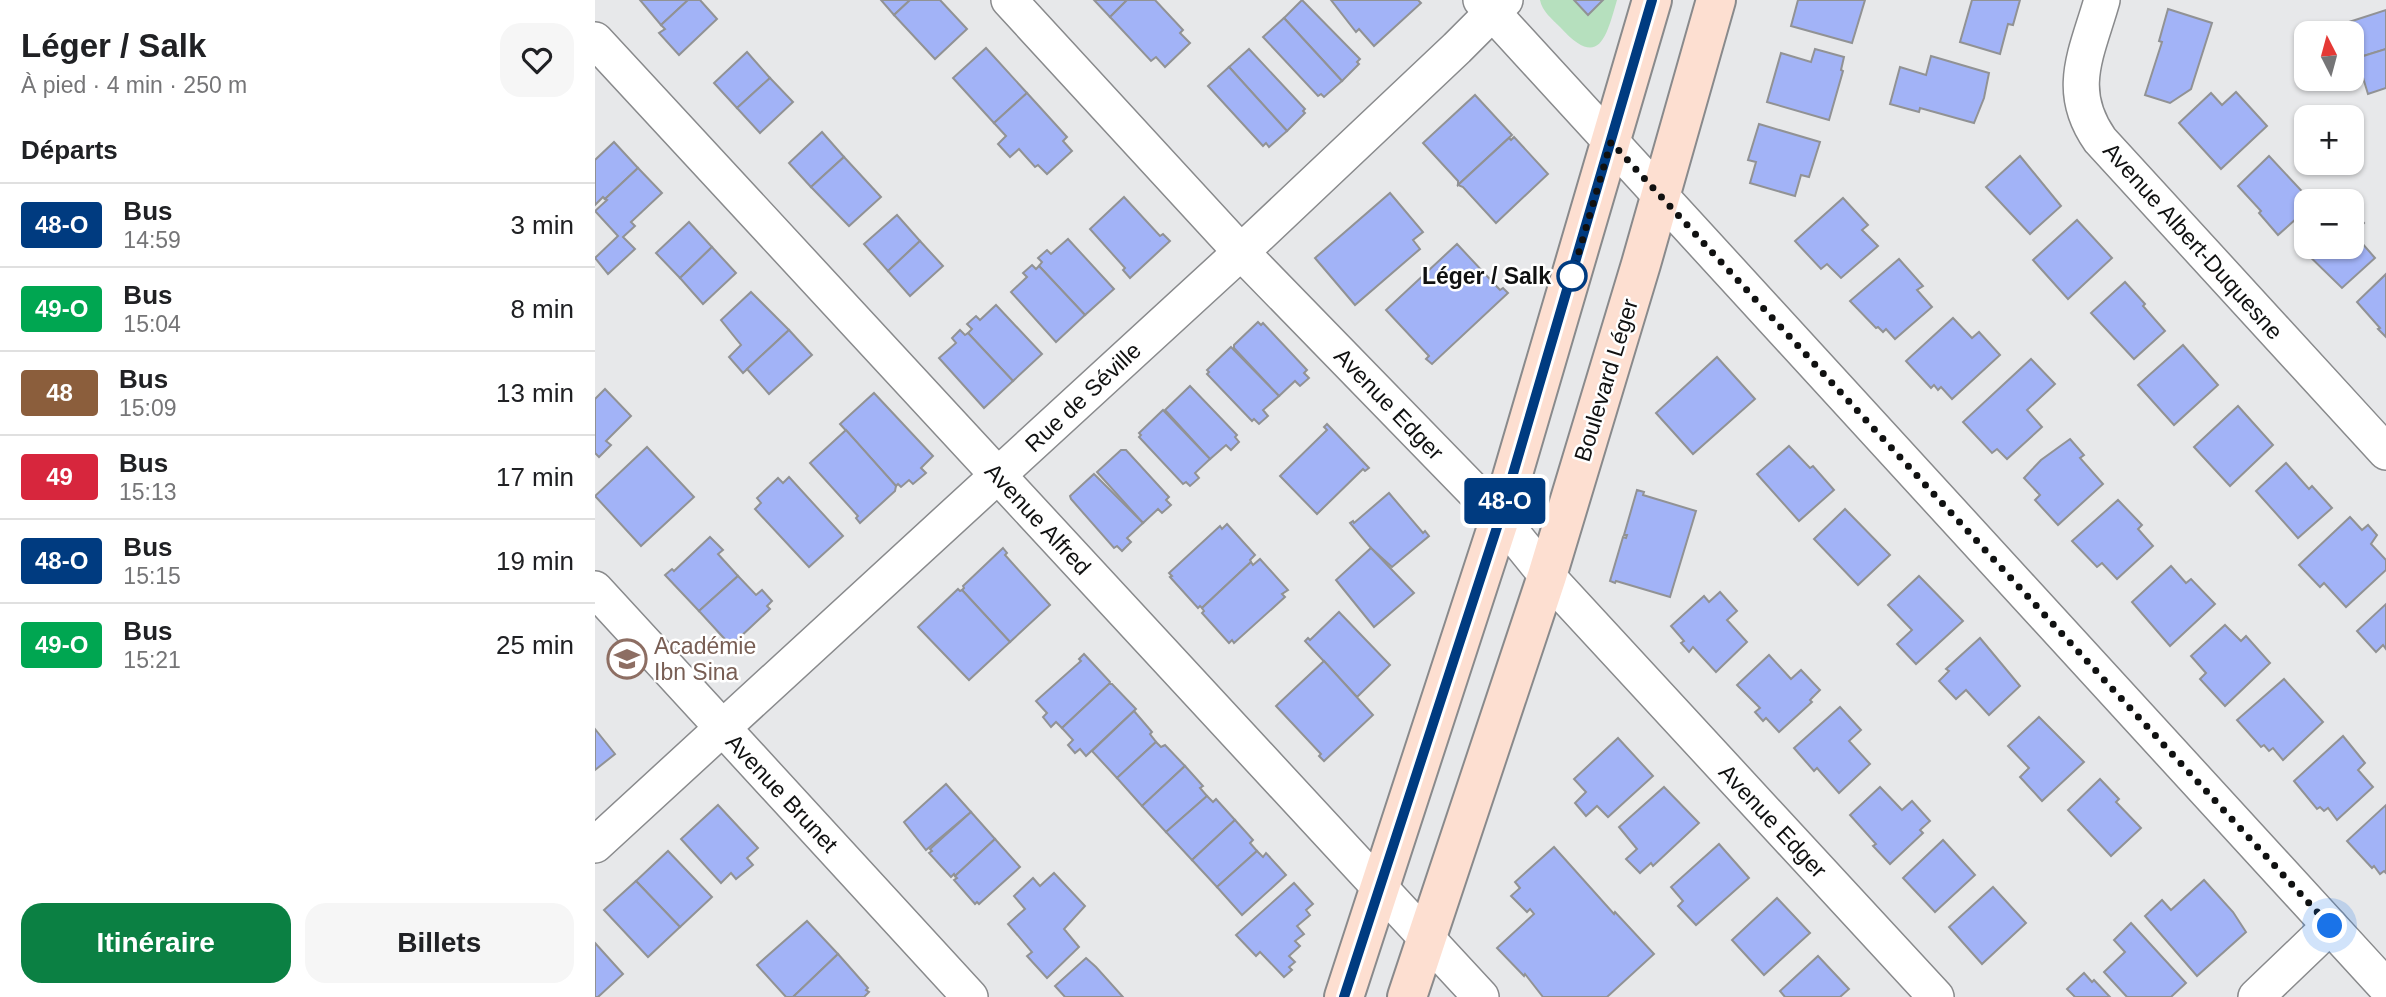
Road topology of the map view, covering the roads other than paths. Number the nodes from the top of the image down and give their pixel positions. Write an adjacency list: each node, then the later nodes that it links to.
1 (1009, 0): 9 (street, Avenue Edger)
2 (1651, 0): 7 (main road)
3 (1716, 0): 8 (main road, Boulevard Léger)
4 (2102, 0): 10 (street, Avenue Albert-Duquesne)
5 (1493, 4): 7 (street); 9 (street, Rue de Séville)
6 (595, 40): 11 (street, Avenue Alfred)
7 (1611, 142): 8 (street); 12 (main road)
8 (1659, 194): 13 (main road, Boulevard Léger); 18 (street)
9 (1241, 252): 11 (street, Rue de Séville); 12 (street, Avenue Edger)
10 (2386, 452)
11 (997, 476): 15 (street, Rue de Séville); 17 (street, Avenue Alfred)
12 (1500, 518): 13 (street, Avenue Edger); 17 (main road)
13 (1546, 576): 19 (main road, Boulevard Léger); 25 (street, Avenue Edger)
14 (595, 589): 15 (street, Avenue Brunet)
15 (723, 729): 16 (street, Rue de Séville); 21 (street, Avenue Brunet)
16 (595, 845)
17 (1380, 887): 19 (street, Avenue Alfred); 22 (main road)
18 (2330, 926): 20 (street); 26 (street)
19 (1426, 938): 23 (main road, Boulevard Léger); 24 (street, Avenue Alfred)
20 (2386, 987)
21 (970, 997)
22 (1344, 997)
23 (1407, 997)
24 (1481, 997)
25 (1936, 997)
26 (2256, 997)

